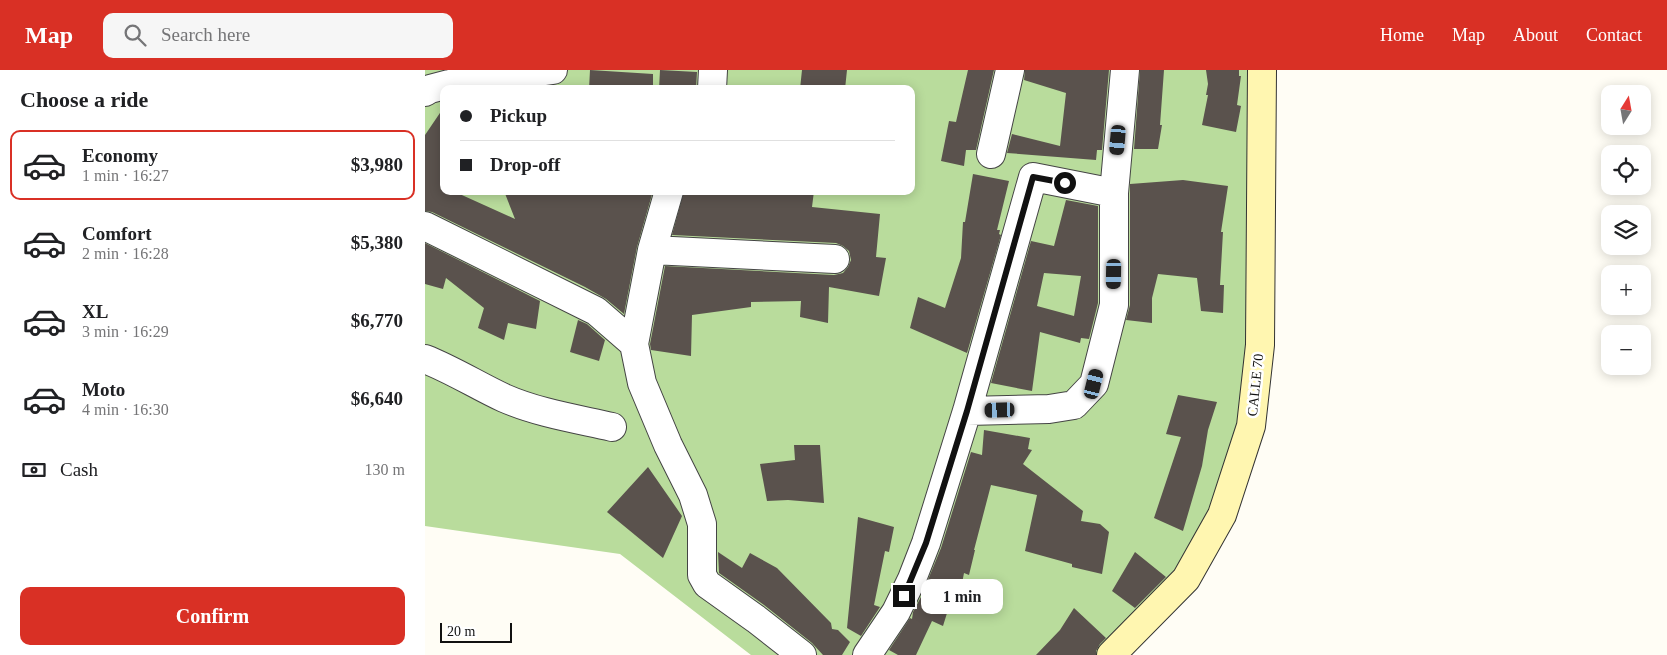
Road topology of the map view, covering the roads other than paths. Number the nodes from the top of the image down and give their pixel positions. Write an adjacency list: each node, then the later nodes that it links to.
1 (553, 70): 6 (street)
2 (713, 70): 7 (street)
3 (1010, 70): 10 (street)
4 (1125, 70): 11 (street)
5 (1262, 70): 22 (street, CALLE 70)
6 (445, 85)
7 (712, 85)
8 (440, 86): 9 (street)
9 (425, 92)
10 (991, 154)
11 (1114, 193): 18 (street); 18 (street)
12 (668, 195): 14 (street)
13 (425, 226): 16 (street)
14 (652, 250): 15 (street); 16 (street)
15 (835, 259)
16 (634, 344): 20 (street)
17 (425, 359): 19 (street)
18 (967, 411): 21 (street)
19 (612, 427)
20 (802, 655)
21 (867, 655)
22 (1111, 655)

